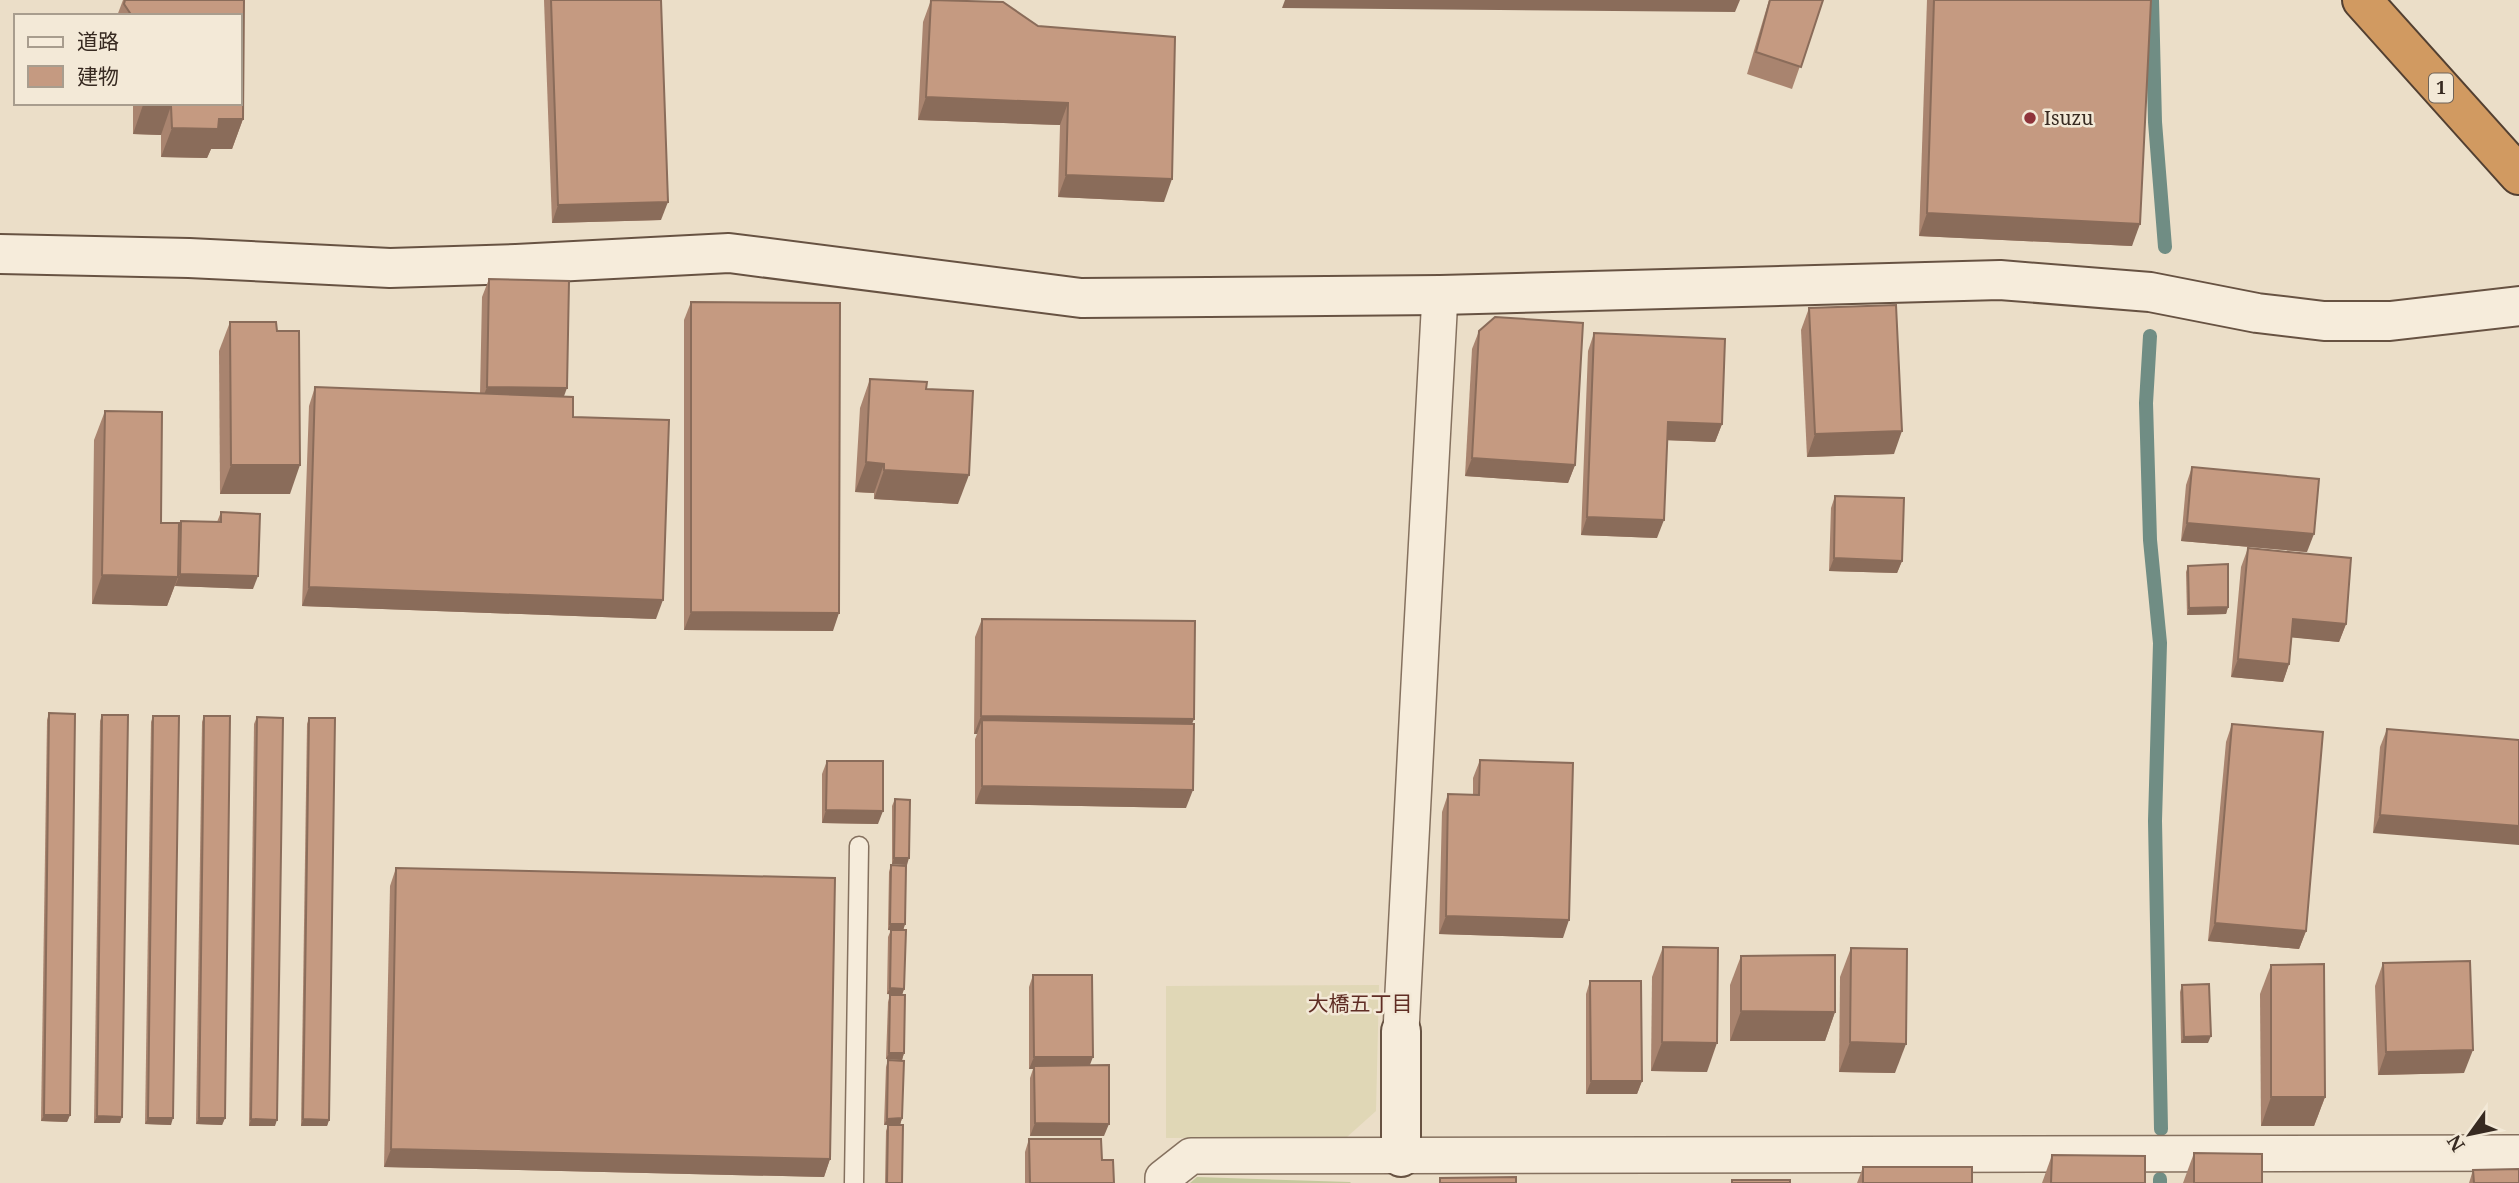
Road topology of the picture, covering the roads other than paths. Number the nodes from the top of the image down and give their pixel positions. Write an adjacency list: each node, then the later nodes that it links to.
1 (2362, 0): 2 (highway, 1)
2 (2519, 175)
3 (0, 254): 4 (street)
4 (1440, 295): 5 (street); 7 (street)
5 (2519, 306)
6 (859, 846): 12 (lane)
7 (1401, 1031): 10 (street)
8 (2519, 1153): 9 (street)
9 (1999, 1169): 11 (street)
10 (1401, 1170): 11 (street); 13 (street)
11 (1701, 1170)
12 (854, 1183)
13 (1163, 1183)

